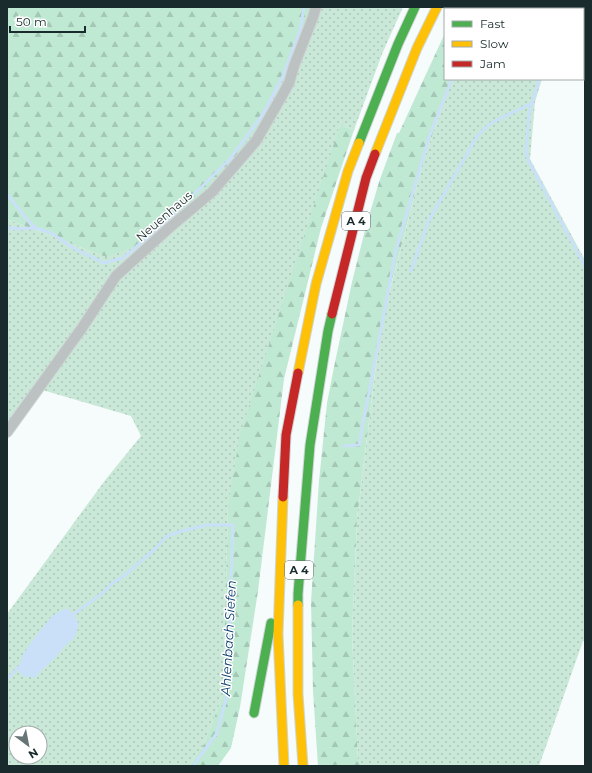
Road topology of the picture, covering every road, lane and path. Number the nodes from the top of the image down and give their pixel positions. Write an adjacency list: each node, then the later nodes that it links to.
1 (316, 7): 4 (street, Neuenhaus)
2 (415, 7): 5 (highway, A 4)
3 (437, 7): 7 (highway, A 4)
4 (7, 432)
5 (280, 581): 6 (highway); 8 (highway, A 4)
6 (254, 713)
7 (303, 763)
8 (284, 766)

